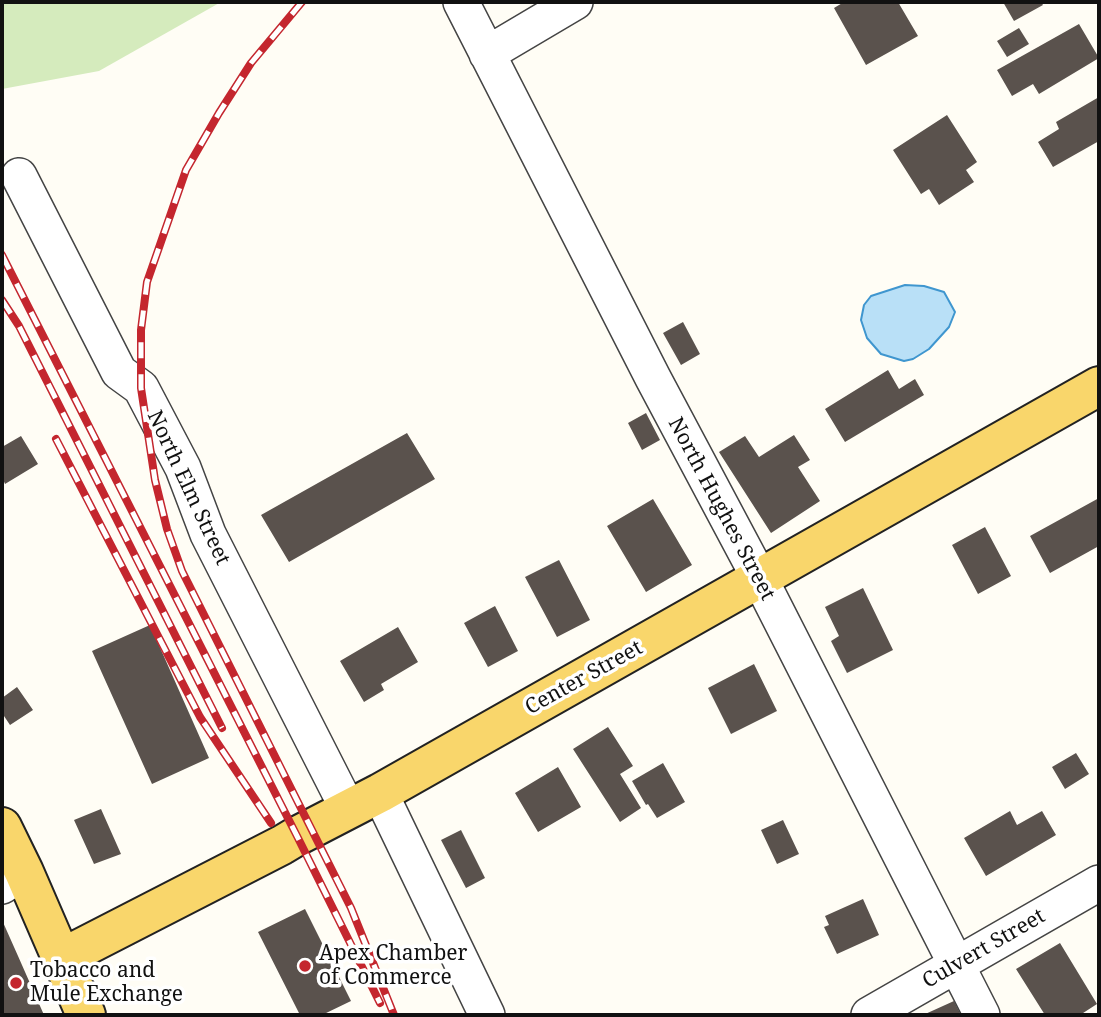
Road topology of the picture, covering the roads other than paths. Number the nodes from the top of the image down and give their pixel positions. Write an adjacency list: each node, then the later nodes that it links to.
1 (461, 2): 3 (street, North Hughes Street)
2 (575, 2): 3 (street)
3 (487, 54): 6 (street, North Hughes Street)
4 (19, 176): 7 (street, North Elm Street)
5 (1099, 386): 6 (main road, Center Street)
6 (760, 579): 7 (main road, Center Street); 12 (street, North Hughes Street)
7 (364, 801): 11 (main road, Center Street); 14 (street, North Elm Street)
8 (2, 827): 9 (main road)
9 (13, 879): 11 (main road)
10 (1099, 883): 12 (street, Culvert Street)
11 (62, 958): 13 (main road)
12 (956, 964): 15 (street, Culvert Street); 16 (street, North Hughes Street)
13 (86, 1015)
14 (487, 1015)
15 (869, 1015)
16 (982, 1015)

